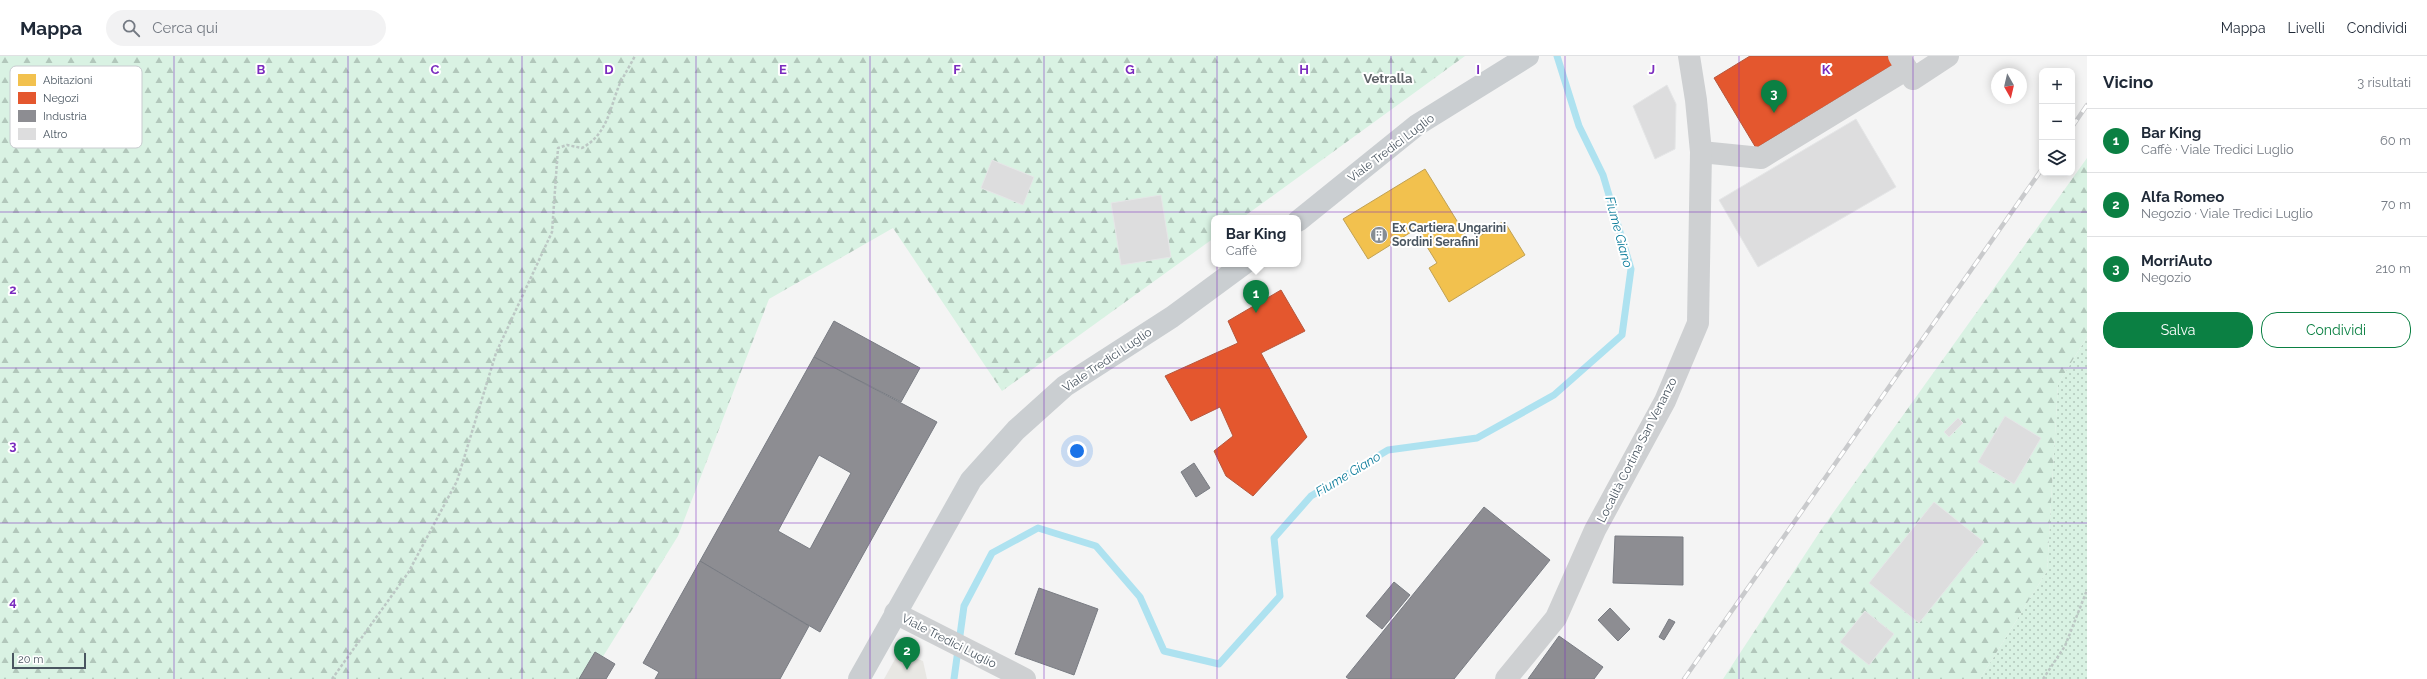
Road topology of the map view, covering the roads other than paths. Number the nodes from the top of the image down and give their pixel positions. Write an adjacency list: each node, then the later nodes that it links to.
1 (1528, 56): 6 (main road, Viale Tredici Luglio)
2 (1689, 56): 5 (street, Località Cortina San Venanzo)
3 (1948, 56): 4 (street)
4 (1903, 63): 5 (street)
5 (1701, 152): 11 (street, Località Cortina San Venanzo)
6 (1301, 219)
7 (1240, 267): 8 (main road, Viale Tredici Luglio)
8 (895, 613): 9 (main road, Viale Tredici Luglio); 10 (street, Viale Tredici Luglio)
9 (859, 679)
10 (1025, 679)
11 (1506, 679)

